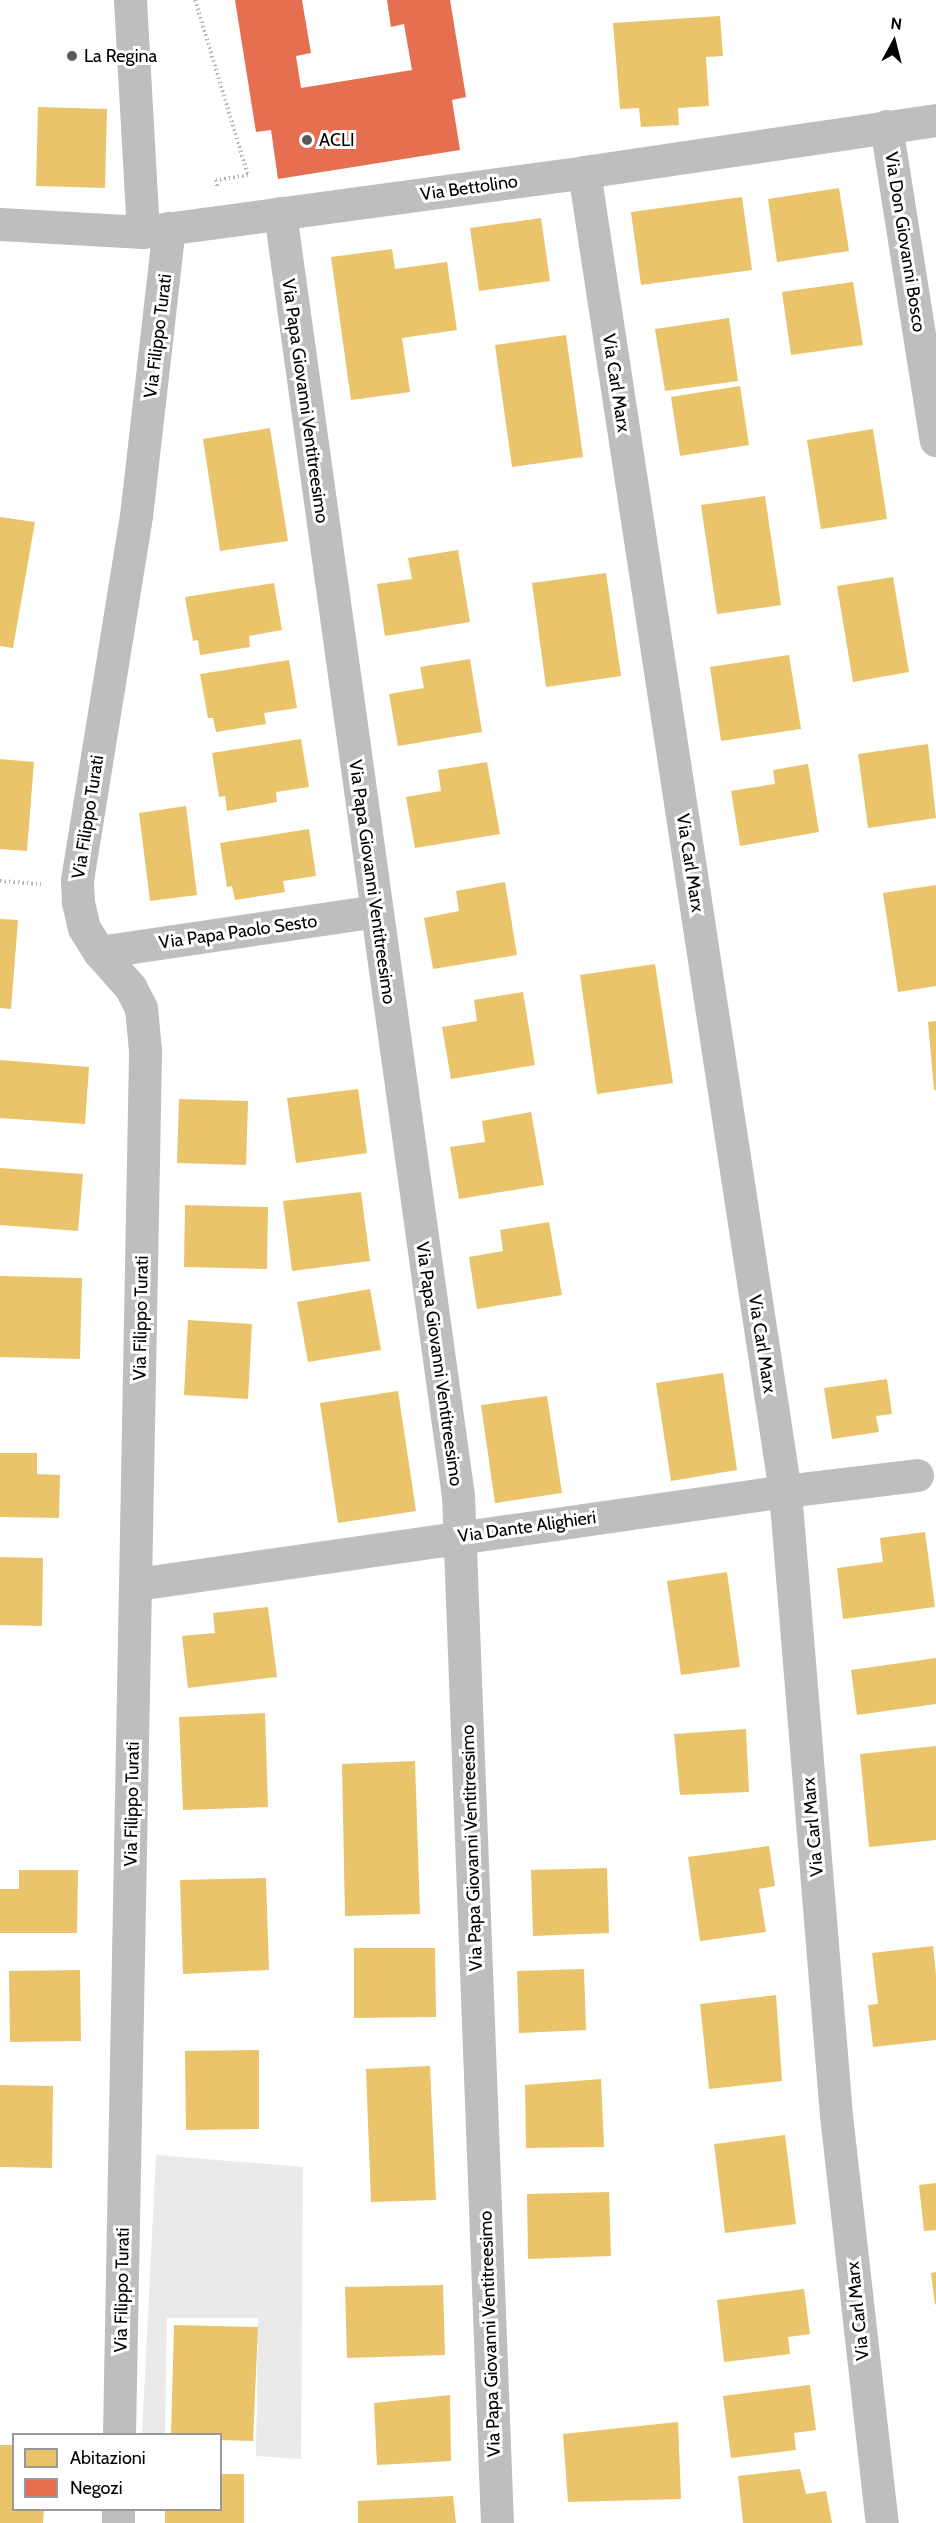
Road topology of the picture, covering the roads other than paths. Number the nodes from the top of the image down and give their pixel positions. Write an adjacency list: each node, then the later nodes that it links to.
1 (130, 0): 7 (street, Via Filippo Turati)
2 (936, 120): 3 (street, Via Bettolino)
3 (886, 126): 4 (street, Via Bettolino); 8 (street, Via Don Giovanni Bosco)
4 (584, 172): 5 (street, Via Bettolino); 13 (street, Via Carl Marx)
5 (280, 213): 7 (street, Via Bettolino); 10 (street, Via Papa Giovanni Ventitreesimo)
6 (0, 224): 7 (street, Via Bettolino)
7 (156, 230): 11 (street, Via Filippo Turati)
8 (932, 393): 9 (street, Via Don Giovanni Bosco)
9 (936, 440)
10 (376, 911): 11 (street, Via Papa Paolo Sesto); 14 (street, Via Papa Giovanni Ventitreesimo)
11 (99, 952): 15 (street, Via Filippo Turati)
12 (917, 1475): 13 (street, Via Dante Alighieri)
13 (785, 1491): 14 (street, Via Dante Alighieri); 18 (street, Via Carl Marx)
14 (460, 1537): 15 (street, Via Dante Alighieri); 17 (street, Via Papa Giovanni Ventitreesimo)
15 (137, 1584): 16 (street, Via Filippo Turati)
16 (119, 2433)
17 (497, 2523)
18 (882, 2523)

